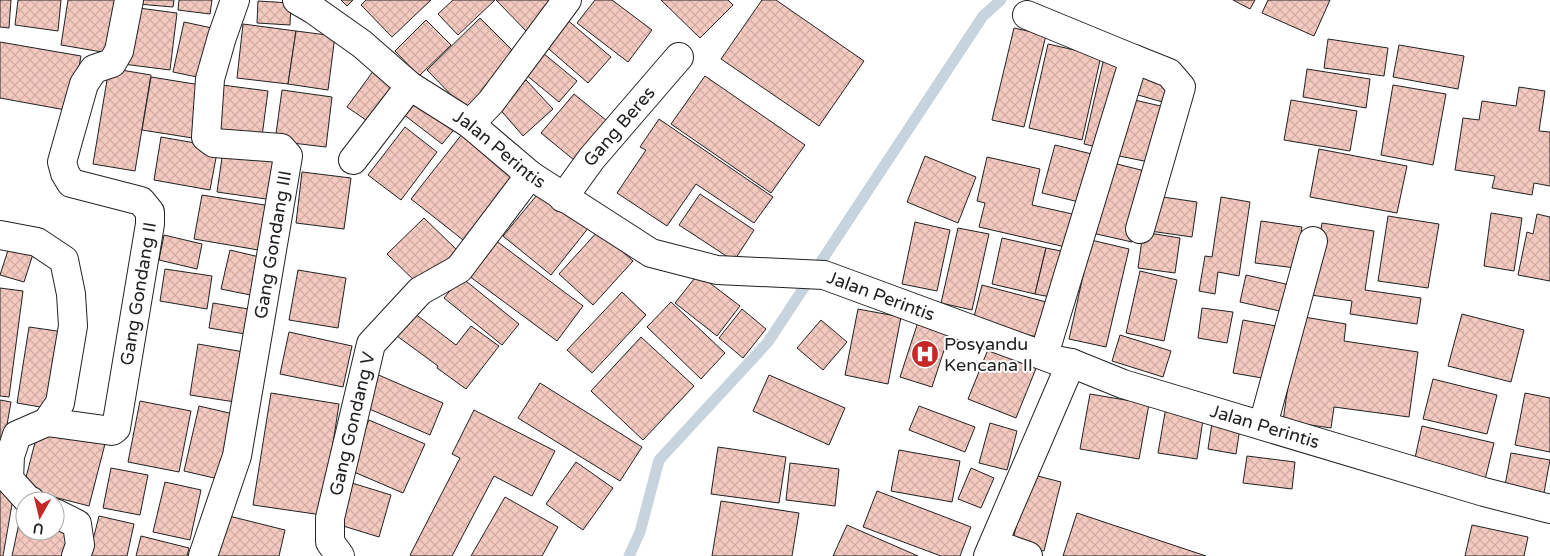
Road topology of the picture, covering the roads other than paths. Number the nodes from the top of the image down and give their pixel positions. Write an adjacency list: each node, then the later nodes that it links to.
1 (129, 0): 18 (street, Gang Gondang II)
2 (235, 0): 25 (street, Gang Gondang III)
3 (297, 0): 8 (street, Jalan Perintis)
4 (567, 0): 9 (street)
5 (1026, 15): 7 (street)
6 (679, 57): 12 (street, Gang Beres)
7 (1134, 59): 13 (street); 16 (street)
8 (410, 86): 9 (street, Jalan Perintis); 10 (street)
9 (470, 124): 11 (street, Jalan Perintis)
10 (353, 160)
11 (530, 176): 12 (street, Jalan Perintis); 26 (street, Gang Gondang V)
12 (562, 198): 16 (street, Jalan Perintis)
13 (1140, 229)
14 (0, 235): 18 (street)
15 (1313, 240): 19 (street)
16 (1044, 355): 17 (street, Jalan Perintis)
17 (1071, 363): 19 (street, Jalan Perintis); 23 (street)
18 (47, 422): 20 (street)
19 (1262, 425): 21 (street, Jalan Perintis)
20 (20, 491)
21 (1550, 510)
22 (65, 518): 24 (street)
23 (991, 550): 27 (street)
24 (76, 556)
25 (204, 556)
26 (340, 556)
27 (1028, 556)

